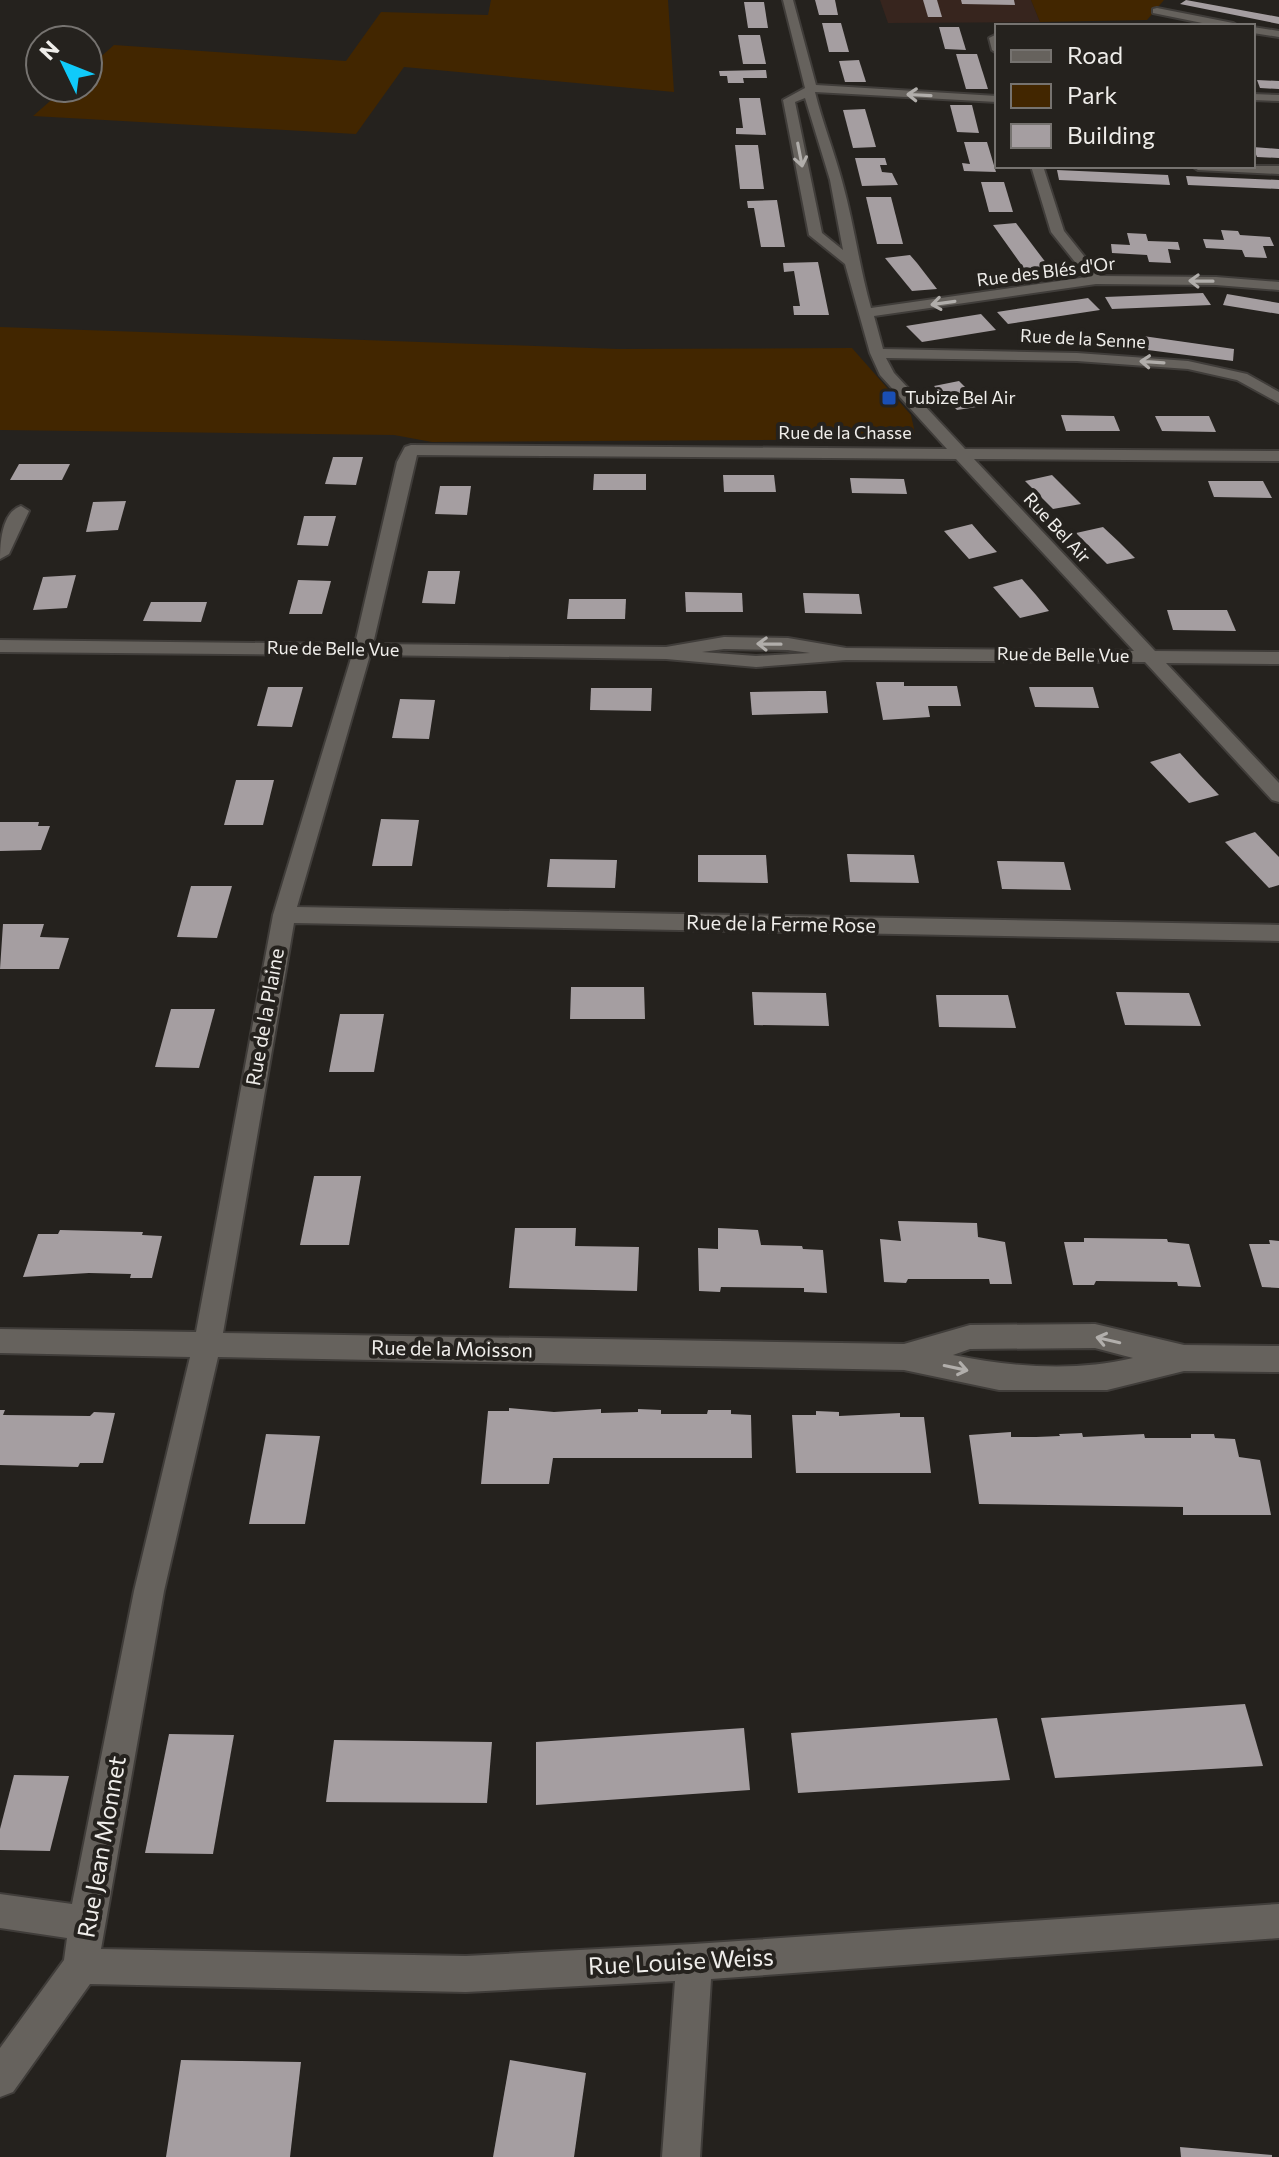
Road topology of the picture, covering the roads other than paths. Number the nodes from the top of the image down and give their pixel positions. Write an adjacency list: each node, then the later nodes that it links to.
1 (788, 0): 6 (street, Rue Bel Air)
2 (1157, 11): 3 (street)
3 (1223, 24)
4 (1255, 30): 5 (street)
5 (1279, 34)
6 (810, 90): 9 (street, one-way to 6); 13 (street, Rue Bel Air); 13 (street, one-way to 13)
7 (1255, 97): 8 (street)
8 (1279, 98)
9 (995, 99)
10 (1038, 168): 14 (street)
11 (1238, 168): 12 (street)
12 (1279, 170)
13 (851, 262): 16 (street, Rue Bel Air)
14 (1096, 280): 15 (street, Rue des Blés d'Or, one-way to 14); 16 (street, Rue des Blés d'Or, one-way to 16)
15 (1279, 286)
16 (867, 313): 17 (street, Rue Bel Air)
17 (877, 353): 18 (street, Rue de la Senne, one-way to 17); 20 (street, Rue Bel Air)
18 (1279, 398)
19 (411, 450): 20 (street, Rue de la Chasse); 25 (street, Rue de la Plaine)
20 (960, 453): 21 (street, Rue de la Chasse); 26 (street, Rue Bel Air)
21 (1279, 456)
22 (21, 511): 23 (street)
23 (0, 554)
24 (0, 646): 25 (street, Rue de Belle Vue)
25 (363, 649): 26 (street, Rue de Belle Vue); 29 (street, Rue de la Plaine)
26 (1151, 657): 27 (street, Rue de Belle Vue); 28 (street, Rue Bel Air)
27 (1279, 658)
28 (1279, 795)
29 (284, 915): 30 (street, Rue de la Ferme Rose); 32 (street, Rue de la Plaine)
30 (1279, 933)
31 (0, 1341): 32 (street, Rue de la Moisson)
32 (207, 1345): 33 (street, Rue de la Moisson); 36 (street, Rue de la Plaine)
33 (904, 1357): 34 (street, Rue de la Moisson, one-way to 34); 34 (street, Rue de la Moisson, one-way to 33)
34 (1184, 1358): 35 (street, Rue de la Moisson)
35 (1279, 1359)
36 (149, 1591): 39 (street, Rue Jean Monnet)
37 (0, 1911): 39 (street)
38 (1279, 1921): 40 (street, Rue Louise Weiss)
39 (86, 1923): 41 (street, Rue Jean Monnet)
40 (694, 1962): 41 (street, Rue Louise Weiss); 43 (street)
41 (81, 1966): 42 (street, Rue Jean Monnet)
42 (0, 2079)
43 (681, 2157)

